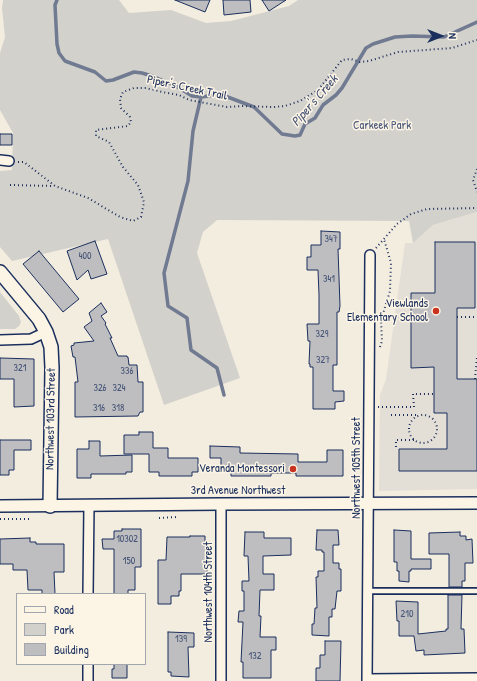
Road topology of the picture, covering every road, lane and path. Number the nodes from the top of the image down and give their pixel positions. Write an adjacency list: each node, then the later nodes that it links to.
1 (477, 40): 5 (path, Piper's Creek Trail)
2 (7, 161): 5 (path, Piper's Creek Trail)
3 (477, 169): 6 (path)
4 (10, 185): 5 (path)
5 (55, 186)
6 (477, 192)
7 (477, 208): 8 (path)
8 (384, 239): 9 (path); 15 (path)
9 (370, 255): 19 (street, Northwest 105th Street)
10 (0, 272): 13 (main road, Northwest 103rd Street)
11 (457, 317): 12 (path)
12 (477, 317)
13 (46, 332): 14 (street); 29 (main road, Northwest 103rd Street)
14 (0, 340)
15 (379, 354)
16 (477, 357): 17 (path)
17 (475, 379)
18 (434, 394): 19 (path)
19 (369, 407): 26 (street, Northwest 105th Street)
20 (391, 415): 21 (path)
21 (420, 415): 22 (path); 22 (path)
22 (414, 440): 23 (path)
23 (396, 447)
24 (477, 503): 26 (street, 3rd Avenue Northwest)
25 (221, 504): 26 (street, 3rd Avenue Northwest); 27 (street, 3rd Avenue Northwest); 39 (street, Northwest 104th Street)
26 (368, 504): 32 (street, Northwest 105th Street)
27 (89, 505): 29 (street, 3rd Avenue Northwest); 34 (street)
28 (0, 506): 29 (street, 3rd Avenue Northwest)
29 (50, 506)
30 (0, 519): 31 (path)
31 (29, 519)
32 (368, 591): 33 (lane); 37 (street, Northwest 105th Street)
33 (477, 591)
34 (88, 593)
35 (88, 665): 38 (street)
36 (477, 678): 37 (street)
37 (367, 680)
38 (88, 681)
39 (221, 681)

